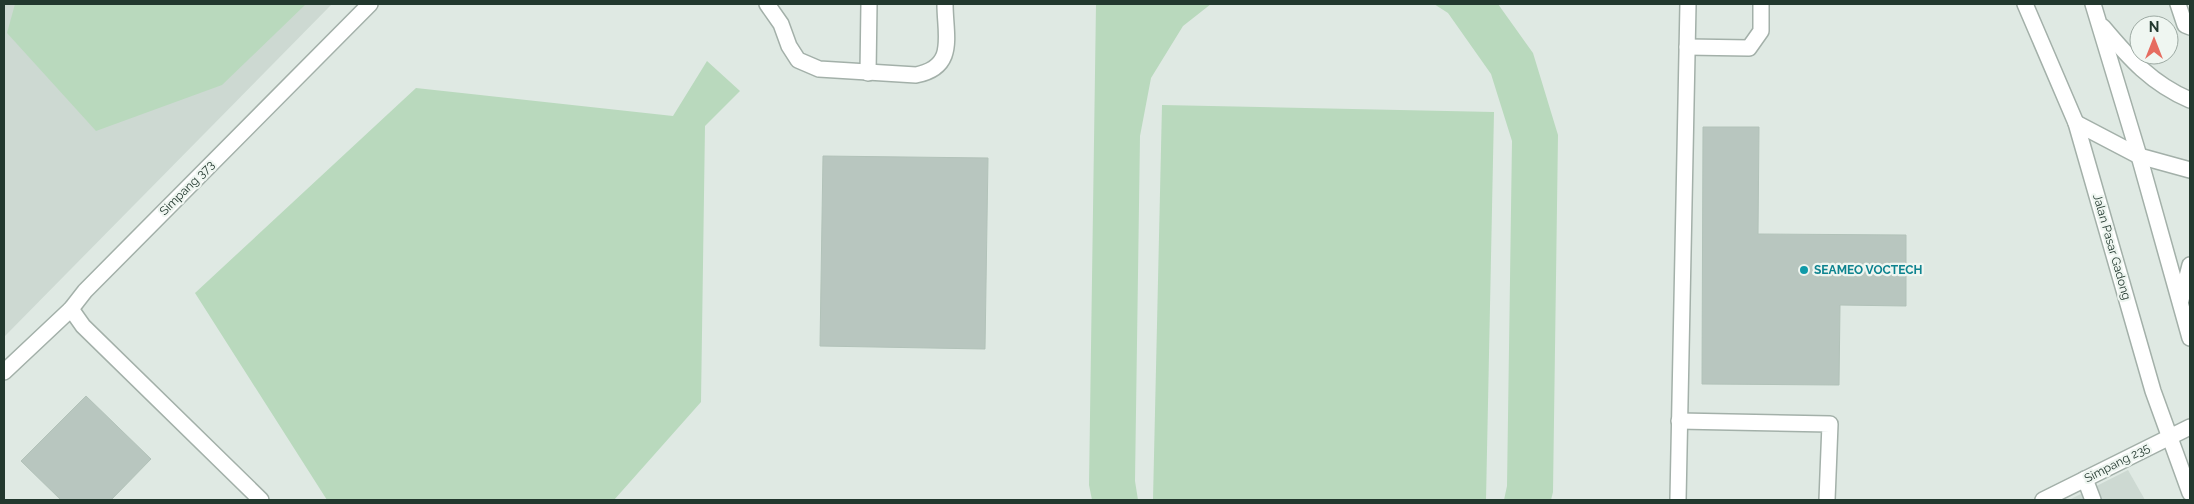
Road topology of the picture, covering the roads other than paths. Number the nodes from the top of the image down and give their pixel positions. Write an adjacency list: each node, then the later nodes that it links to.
1 (370, 4): 20 (street, Simpang 373)
2 (767, 4): 13 (street)
3 (869, 4): 13 (street)
4 (945, 4): 13 (street)
5 (1688, 4): 12 (street)
6 (1761, 4): 12 (street)
7 (2025, 4): 15 (street, Jalan Pasar Gadong)
8 (2093, 4): 10 (street)
9 (2178, 4): 11 (street)
10 (2099, 22): 14 (street); 16 (street)
11 (2190, 26)
12 (1688, 47): 23 (street)
13 (868, 73)
14 (2190, 100)
15 (2076, 123): 16 (street); 25 (street, Jalan Pasar Gadong)
16 (2139, 156): 17 (street); 19 (street)
17 (2190, 170)
18 (2190, 265): 19 (street)
19 (2181, 302): 21 (street)
20 (71, 309): 22 (street, Simpang 373); 28 (street)
21 (2190, 338)
22 (4, 372)
23 (1679, 421): 29 (street); 30 (street)
24 (2190, 427): 25 (street, Simpang 235)
25 (2170, 436): 26 (street, Simpang 235); 27 (street, Jalan Pasar Gadong)
26 (2085, 479): 31 (street, Simpang 235); 32 (street)
27 (2190, 493)
28 (261, 500)
29 (1678, 500)
30 (1827, 500)
31 (2044, 500)
32 (2092, 500)

